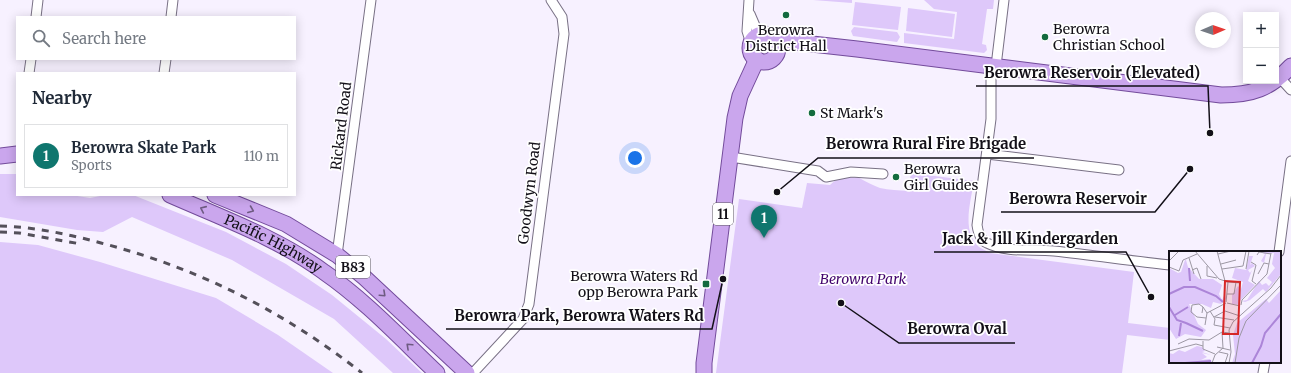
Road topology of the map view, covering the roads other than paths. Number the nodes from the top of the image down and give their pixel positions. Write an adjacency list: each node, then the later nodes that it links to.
1 (38, 0): 8 (street)
2 (173, 0): 9 (street)
3 (371, 0): 31 (street, Rickard Road)
4 (551, 0): 36 (street, Goodwyn Road)
5 (749, 0): 7 (street)
6 (1004, 0): 15 (street)
7 (750, 13): 10 (street); 10 (street)
8 (36, 16)
9 (171, 16)
10 (757, 39): 11 (main road); 14 (main road)
11 (777, 43): 14 (main road); 15 (main road)
12 (31, 60): 17 (street)
13 (166, 60): 18 (street)
14 (757, 60): 24 (main road, 11)
15 (994, 66): 19 (main road); 22 (street)
16 (1291, 66): 19 (main road)
17 (29, 72)
18 (164, 72)
19 (1280, 78): 20 (street)
20 (1291, 90)
21 (16, 154): 23 (main road)
22 (987, 154): 26 (street); 32 (street)
23 (0, 156)
24 (731, 158): 27 (street); 37 (main road, 11)
25 (1291, 161): 30 (street)
26 (1119, 170)
27 (883, 174)
28 (172, 196): 34 (main road, Pacific Highway / B83, one-way to 28)
29 (217, 196): 31 (main road, Pacific Highway / B83, one-way to 31)
30 (1279, 251)
31 (337, 255): 35 (main road, Pacific Highway / B83, one-way to 35)
32 (1169, 265)
33 (1265, 363): 38 (street)
34 (437, 373)
35 (467, 373)
36 (473, 373)
37 (704, 373)
38 (1263, 373)

